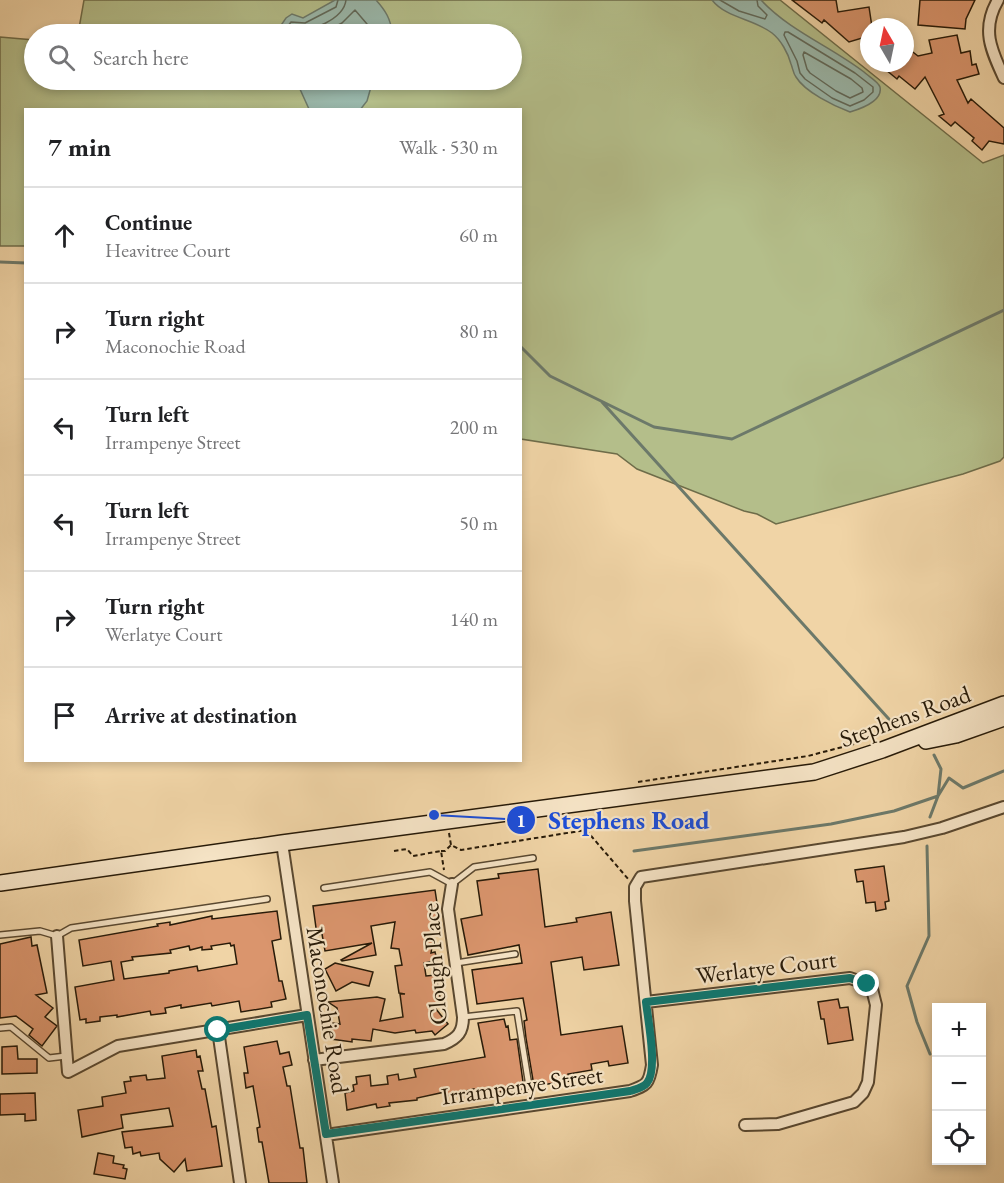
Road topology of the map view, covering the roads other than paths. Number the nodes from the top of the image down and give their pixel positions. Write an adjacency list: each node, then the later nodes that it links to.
1 (998, 0): 2 (street)
2 (1004, 78)
3 (1004, 704): 5 (street, Stephens Road)
4 (1004, 718): 5 (street)
5 (882, 750): 7 (street, Stephens Road)
6 (1004, 807): 17 (street, Irrampenye Street)
7 (282, 843): 9 (street, Stephens Road); 18 (street, Maconochie Road)
8 (533, 858): 10 (lane)
9 (0, 883)
10 (452, 884): 11 (lane); 16 (street, Clough Place)
11 (324, 888)
12 (267, 899): 14 (lane)
13 (0, 935): 14 (lane)
14 (57, 936): 22 (street)
15 (515, 954): 16 (lane)
16 (456, 963): 19 (street, Clough Place)
17 (646, 1002): 25 (street, Werlatye Court); 26 (street, Irrampenye Street)
18 (307, 1015): 21 (street); 23 (street, Maconochie Road)
19 (463, 1017): 23 (street, Clough Place); 24 (lane)
20 (0, 1028): 22 (lane)
21 (218, 1030): 22 (street); 27 (street)
22 (66, 1056)
23 (314, 1060): 26 (street, Maconochie Road)
24 (529, 1086)
25 (745, 1125)
26 (326, 1134): 28 (street, Maconochie Road)
27 (240, 1183)
28 (333, 1183)

